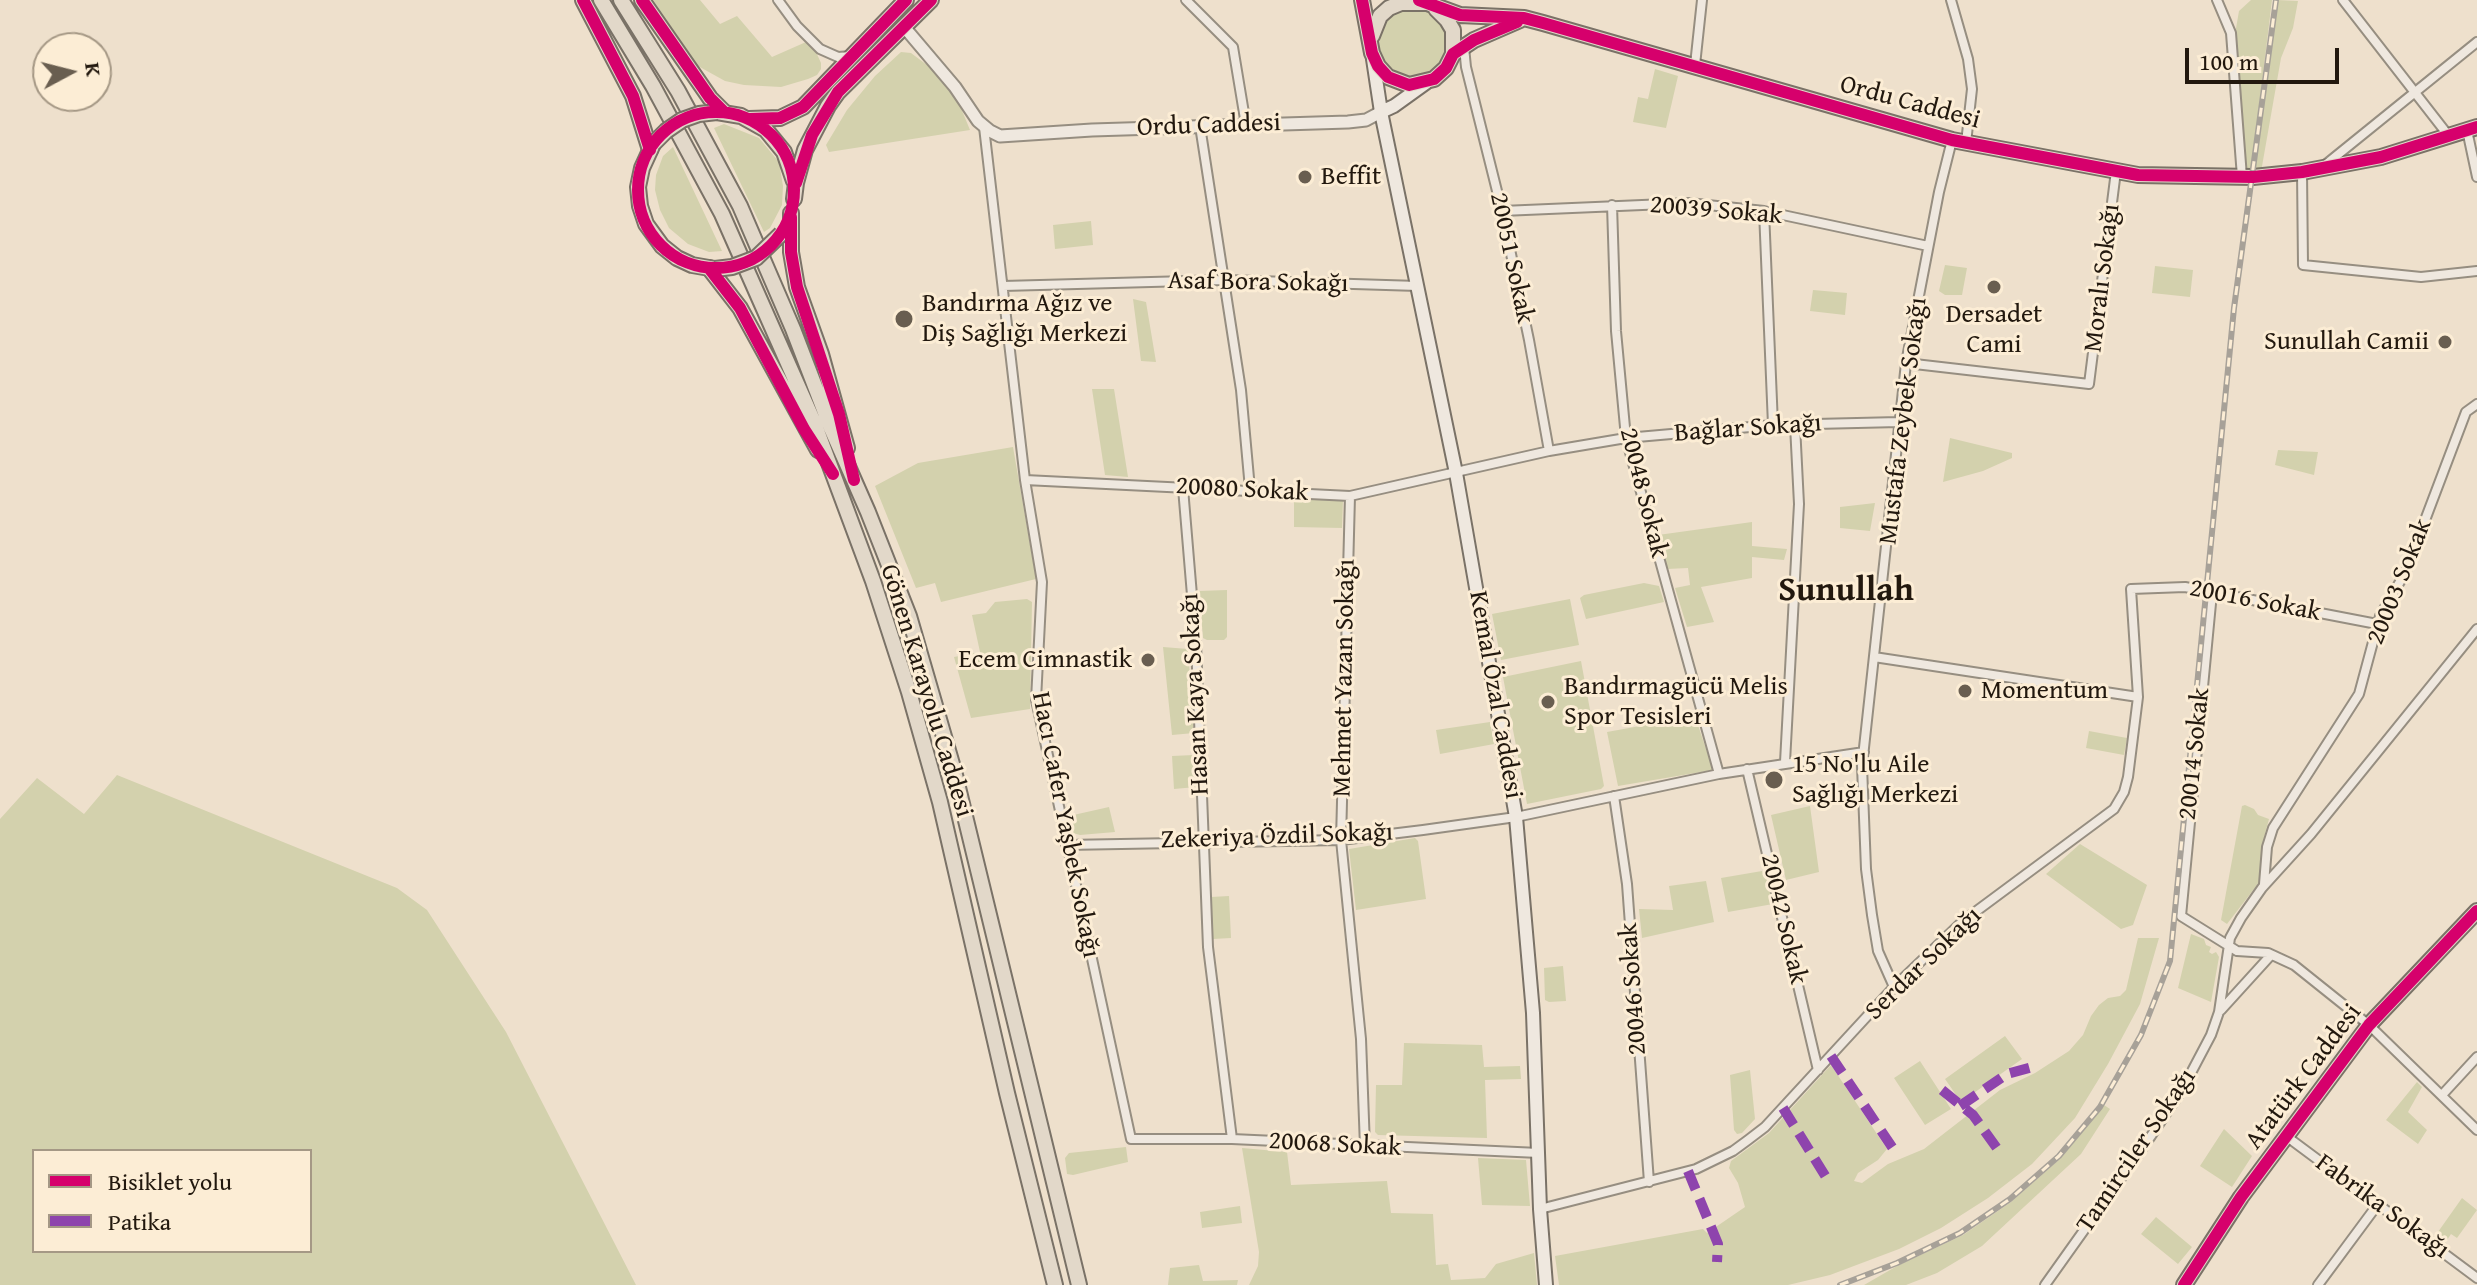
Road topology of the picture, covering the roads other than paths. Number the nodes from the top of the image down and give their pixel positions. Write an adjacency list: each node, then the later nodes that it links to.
1 (583, 0): 36 (main road)
2 (601, 0): 60 (main road, Gönen Karayolu Caddesi)
3 (621, 0): 61 (main road, Gönen Karayolu Caddesi)
4 (642, 0): 26 (main road)
5 (778, 0): 20 (street)
6 (906, 0): 20 (main road)
7 (931, 0): 16 (main road)
8 (1186, 0): 29 (street)
9 (1362, 0): 18 (main road)
10 (1702, 0): 21 (street)
11 (1951, 0): 35 (street, Mustafa Zeybek Sokağı)
12 (2217, 0): 40 (street)
13 (2343, 0): 24 (street)
14 (1425, 2): 15 (main road); 18 (main road); 19 (main road)
15 (1524, 18): 19 (main road, Ordu Caddesi); 21 (main road, Ordu Caddesi)
16 (905, 28): 31 (street); 43 (main road)
17 (2477, 42): 24 (street)
18 (1371, 46): 23 (main road); 27 (main road, Kemal Özal Caddesi)
19 (1456, 54): 22 (street, 20051 Sokak); 22 (street); 23 (main road, Ordu Caddesi)
20 (835, 62): 28 (main road)
21 (1695, 65): 35 (main road, Ordu Caddesi)
22 (1466, 67): 44 (street, 20051 Sokak)
23 (1426, 83): 25 (main road, Ordu Caddesi)
24 (2414, 90): 33 (street); 37 (street)
25 (1406, 98): 27 (main road, Ordu Caddesi); 34 (main road)
26 (721, 112): 28 (main road); 36 (main road, bridge)
27 (1381, 112): 29 (street, Ordu Caddesi); 34 (main road, Kemal Özal Caddesi)
28 (749, 119): 43 (main road)
29 (1246, 125): 30 (street, Ordu Caddesi)
30 (1200, 126): 31 (street, Ordu Caddesi); 49 (street)
31 (984, 127): 50 (street, Hacı Cafer Yaşbek Sokağı)
32 (2472, 128): 33 (main road, Ordu Caddesi); 41 (street)
33 (2448, 135): 37 (main road, Ordu Caddesi)
34 (1386, 136): 51 (main road, Kemal Özal Caddesi)
35 (1959, 141): 38 (main road, Ordu Caddesi); 46 (street, Mustafa Zeybek Sokağı)
36 (652, 147): 47 (main road)
37 (2321, 168): 39 (main road, Ordu Caddesi)
38 (2116, 171): 40 (main road, Ordu Caddesi); 52 (street, Moralı Sokağı)
39 (2302, 172): 40 (main road, Ordu Caddesi); 48 (street)
40 (2242, 177)
41 (2477, 177)
42 (1612, 205): 44 (street, 20039 Sokak); 45 (street, 20039 Sokak); 57 (street, 20048 Sokak)
43 (793, 206): 47 (main road, bridge); 61 (main road)
44 (1502, 211): 58 (street, 20051 Sokak)
45 (1764, 211): 46 (street, 20039 Sokak); 55 (street)
46 (1928, 246): 52 (street, Mustafa Zeybek Sokağı)
47 (712, 269): 60 (main road)
48 (2477, 271)
49 (1225, 280): 50 (street, Asaf Bora Sokağı); 51 (street, Asaf Bora Sokağı); 64 (street)
50 (1003, 286): 62 (street, Hacı Cafer Yaşbek Sokağı)
51 (1418, 286): 59 (main road, Kemal Özal Caddesi)
52 (1906, 363): 54 (street, Mustafa Zeybek Sokağı)
53 (2477, 404): 68 (street, 20003 Sokak)
54 (1899, 422): 56 (street, Bağlar Sokağı); 70 (street, Mustafa Zeybek Sokağı)
55 (1773, 425): 56 (street, Bağlar Sokağı); 57 (street, Bağlar Sokağı)
56 (1795, 425): 73 (street)
57 (1626, 438): 58 (street, Bağlar Sokağı); 75 (street, 20048 Sokak)
58 (1549, 451): 59 (street, Bağlar Sokağı)
59 (1456, 473): 65 (street, 20080 Sokak); 77 (main road, Kemal Özal Caddesi)
60 (833, 474): 101 (main road, Gönen Karayolu Caddesi)
61 (854, 480): 102 (main road, Gönen Karayolu Caddesi)
62 (1025, 480): 63 (street, 20080 Sokak); 80 (street, Hacı Cafer Yaşbek Sokağı)
63 (1183, 488): 64 (street, 20080 Sokak); 78 (street, Hasan Kaya Sokağı)
64 (1250, 489): 65 (street, 20080 Sokak)
65 (1350, 496): 79 (street, Mehmet Yazan Sokağı)
66 (2131, 589): 67 (street, 20016 Sokak); 71 (street, Serdar Sokağı)
67 (2212, 593): 68 (street, 20016 Sokak); 83 (street, 20014 Sokak)
68 (2377, 624): 81 (street, 20003 Sokak)
69 (2477, 629): 81 (street)
70 (1874, 657): 71 (street); 72 (street, Mustafa Zeybek Sokağı)
71 (2138, 697): 85 (street, Serdar Sokağı)
72 (1864, 752): 73 (street, Zekeriya Özdil Sokağı); 85 (street, Mustafa Zeybek Sokağı)
73 (1785, 762): 74 (street, Zekeriya Özdil Sokağı)
74 (1747, 769): 75 (street, Zekeriya Özdil Sokağı); 89 (street, 20042 Sokak)
75 (1719, 774): 76 (street, Zekeriya Özdil Sokağı)
76 (1614, 796): 77 (street, Zekeriya Özdil Sokağı); 97 (street, 20046 Sokak)
77 (1516, 817): 79 (street, Zekeriya Özdil Sokağı); 96 (main road, Kemal Özal Caddesi)
78 (1203, 840): 79 (street, Zekeriya Özdil Sokağı); 80 (street, Zekeriya Özdil Sokağı); 94 (street, Hasan Kaya Sokağı)
79 (1341, 840): 95 (street, Mehmet Yazan Sokağı)
80 (1066, 845): 93 (street, Hacı Cafer Yaşbek Sokağı)
81 (2262, 888): 83 (street)
82 (2477, 911): 87 (main road, Atatürk Caddesi)
83 (2228, 945): 84 (street); 86 (street, Tamirciler Sokağı)
84 (2271, 955): 86 (street, Tamirciler Sokağı); 87 (street)
85 (1894, 987): 89 (street, Serdar Sokağı)
86 (2219, 1012): 104 (street, Tamirciler Sokağı)
87 (2369, 1025): 90 (street); 92 (main road, Atatürk Caddesi)
88 (2477, 1057): 90 (street)
89 (1818, 1070): 97 (street, Serdar Sokağı)
90 (2442, 1095): 91 (street)
91 (2477, 1130)
92 (2286, 1136): 98 (street, Fabrika Sokağı); 105 (main road, Atatürk Caddesi)
93 (1131, 1139): 94 (street, 20068 Sokak)
94 (1232, 1139): 95 (street, 20068 Sokak)
95 (1365, 1147): 96 (street, 20068 Sokak)
96 (1539, 1153): 99 (main road, Kemal Özal Caddesi)
97 (1649, 1182): 99 (street, Serdar Sokağı)
98 (2378, 1204): 100 (street, Fabrika Sokağı); 106 (street)
99 (1540, 1209): 103 (main road, Kemal Özal Caddesi)
100 (2477, 1278)
101 (1055, 1285)
102 (1079, 1285)
103 (1546, 1285)
104 (2045, 1285)
105 (2184, 1285)
106 (2318, 1285)

